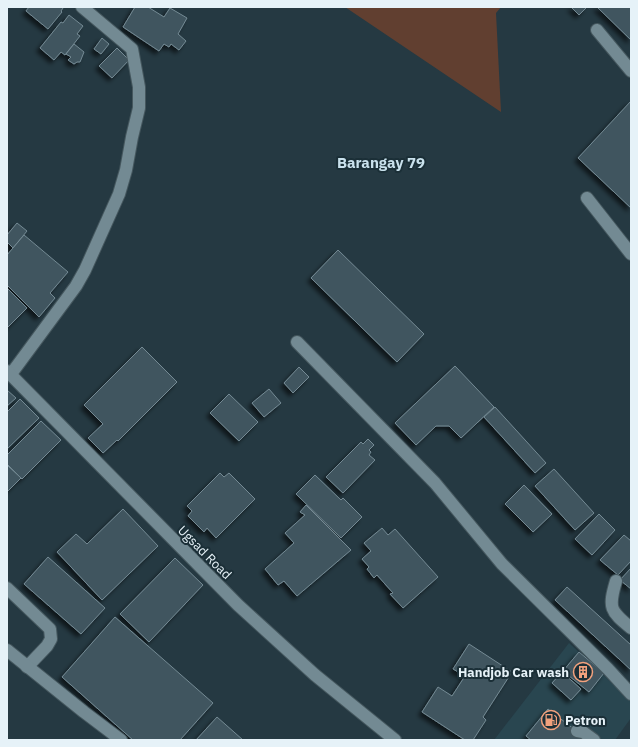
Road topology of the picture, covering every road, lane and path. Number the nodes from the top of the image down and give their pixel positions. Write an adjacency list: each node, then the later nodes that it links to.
1 (82, 7): 7 (street)
2 (597, 30): 3 (street)
3 (631, 71)
4 (587, 198): 5 (street)
5 (631, 254)
6 (297, 342): 13 (street)
7 (9, 373): 16 (street, Ugsad Road)
8 (616, 582): 10 (street)
9 (7, 588): 12 (street)
10 (631, 628)
11 (7, 650): 12 (street)
12 (27, 667): 15 (street)
13 (631, 694)
14 (577, 731): 17 (street)
15 (121, 740)
16 (395, 740)
17 (594, 740)

